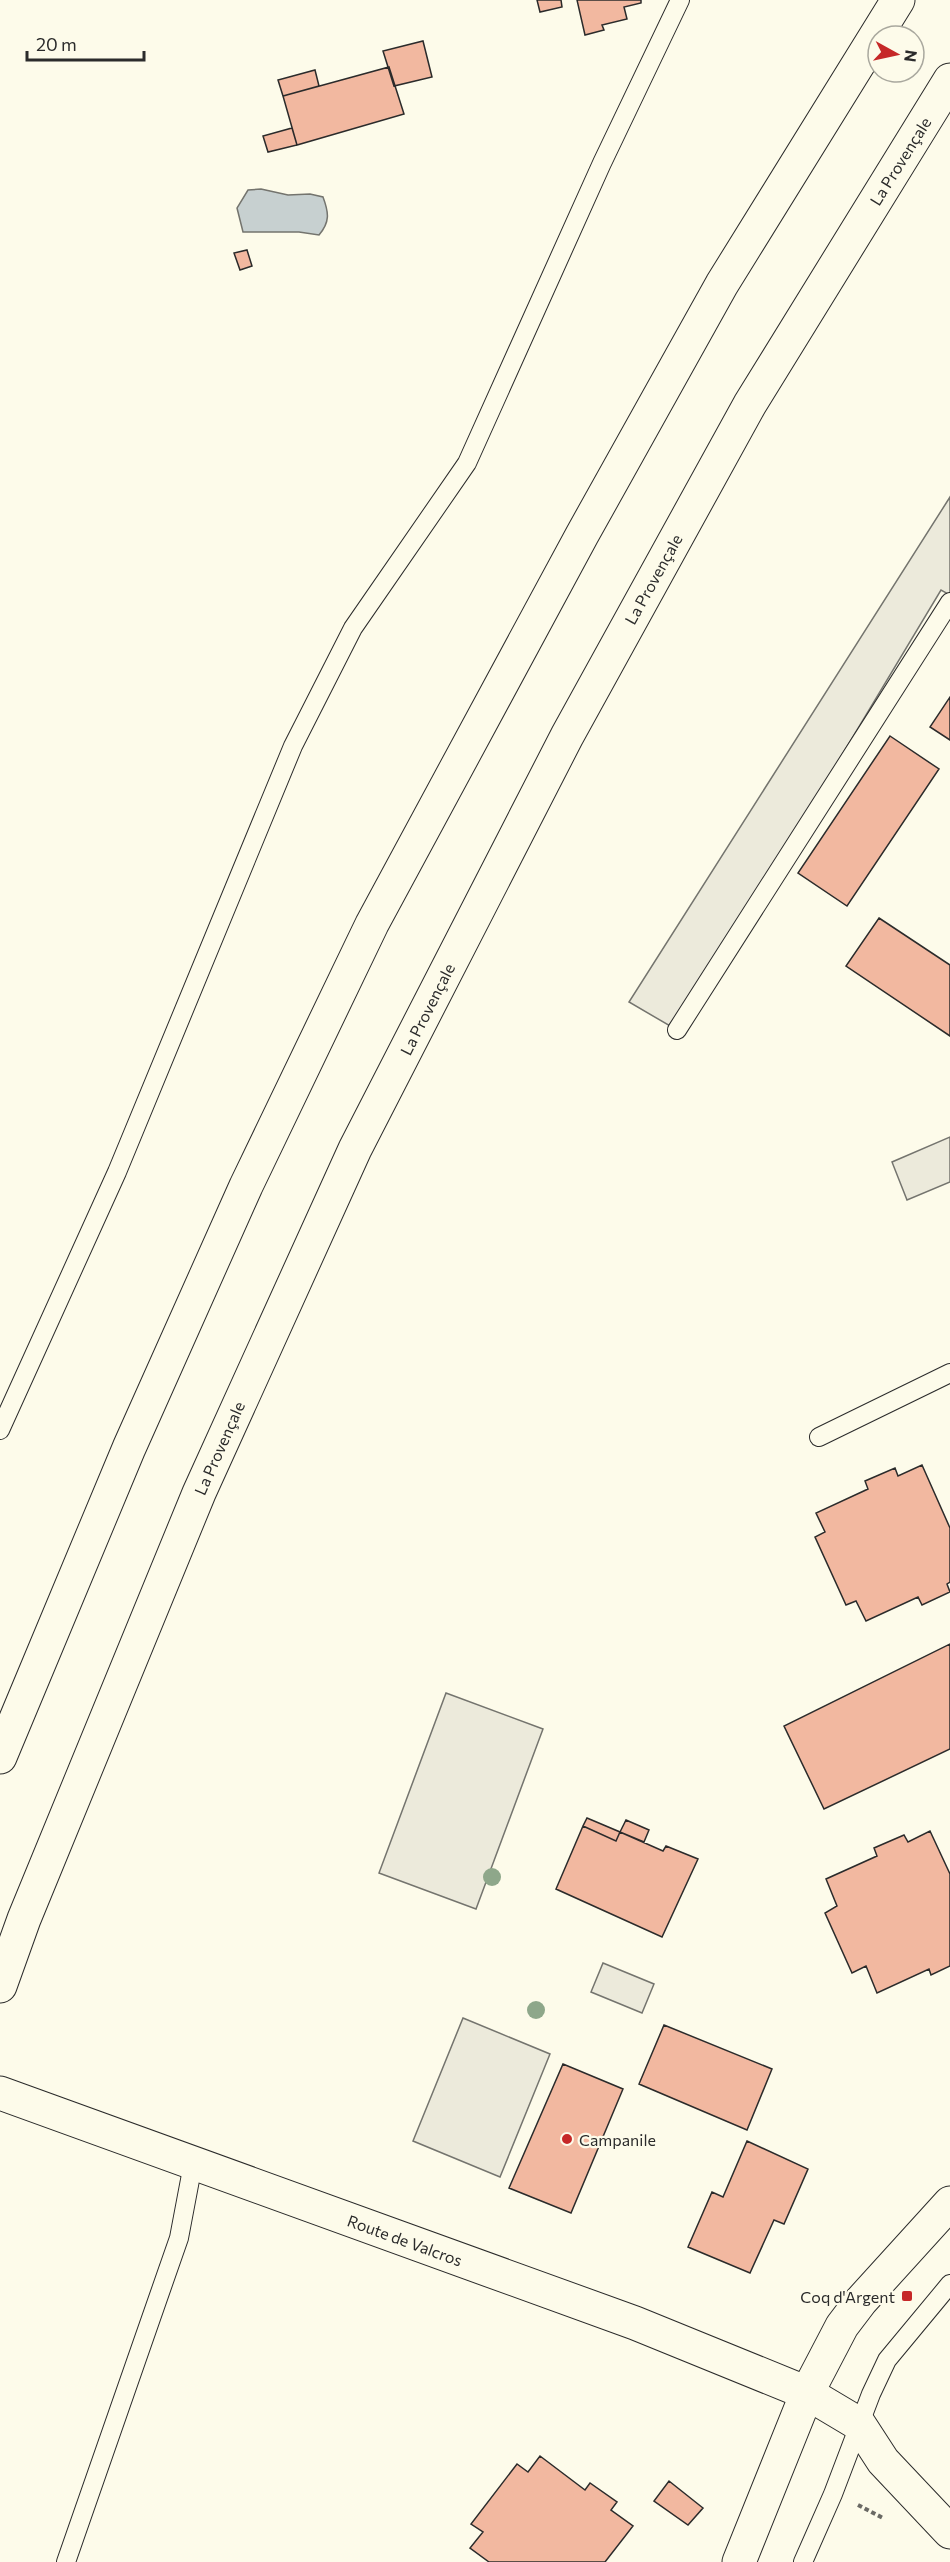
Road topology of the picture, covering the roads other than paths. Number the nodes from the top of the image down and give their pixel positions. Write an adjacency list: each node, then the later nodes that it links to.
1 (680, 0): 7 (lane)
2 (898, 0): 9 (main road)
3 (950, 80): 10 (main road, La Provençale)
4 (950, 602): 5 (lane)
5 (677, 1030)
6 (950, 1373): 8 (lane)
7 (0, 1430)
8 (819, 1437)
9 (0, 1757)
10 (0, 1986)
11 (0, 2093): 12 (main road, Route de Valcros)
12 (193, 2164): 15 (main road, Route de Valcros); 18 (lane)
13 (950, 2202): 15 (main road)
14 (950, 2284): 16 (lane)
15 (807, 2393): 16 (main road, Route de Valcros); 19 (main road)
16 (859, 2424): 17 (main road); 20 (lane)
17 (950, 2532)
18 (66, 2562)
19 (739, 2562)
20 (803, 2562)

